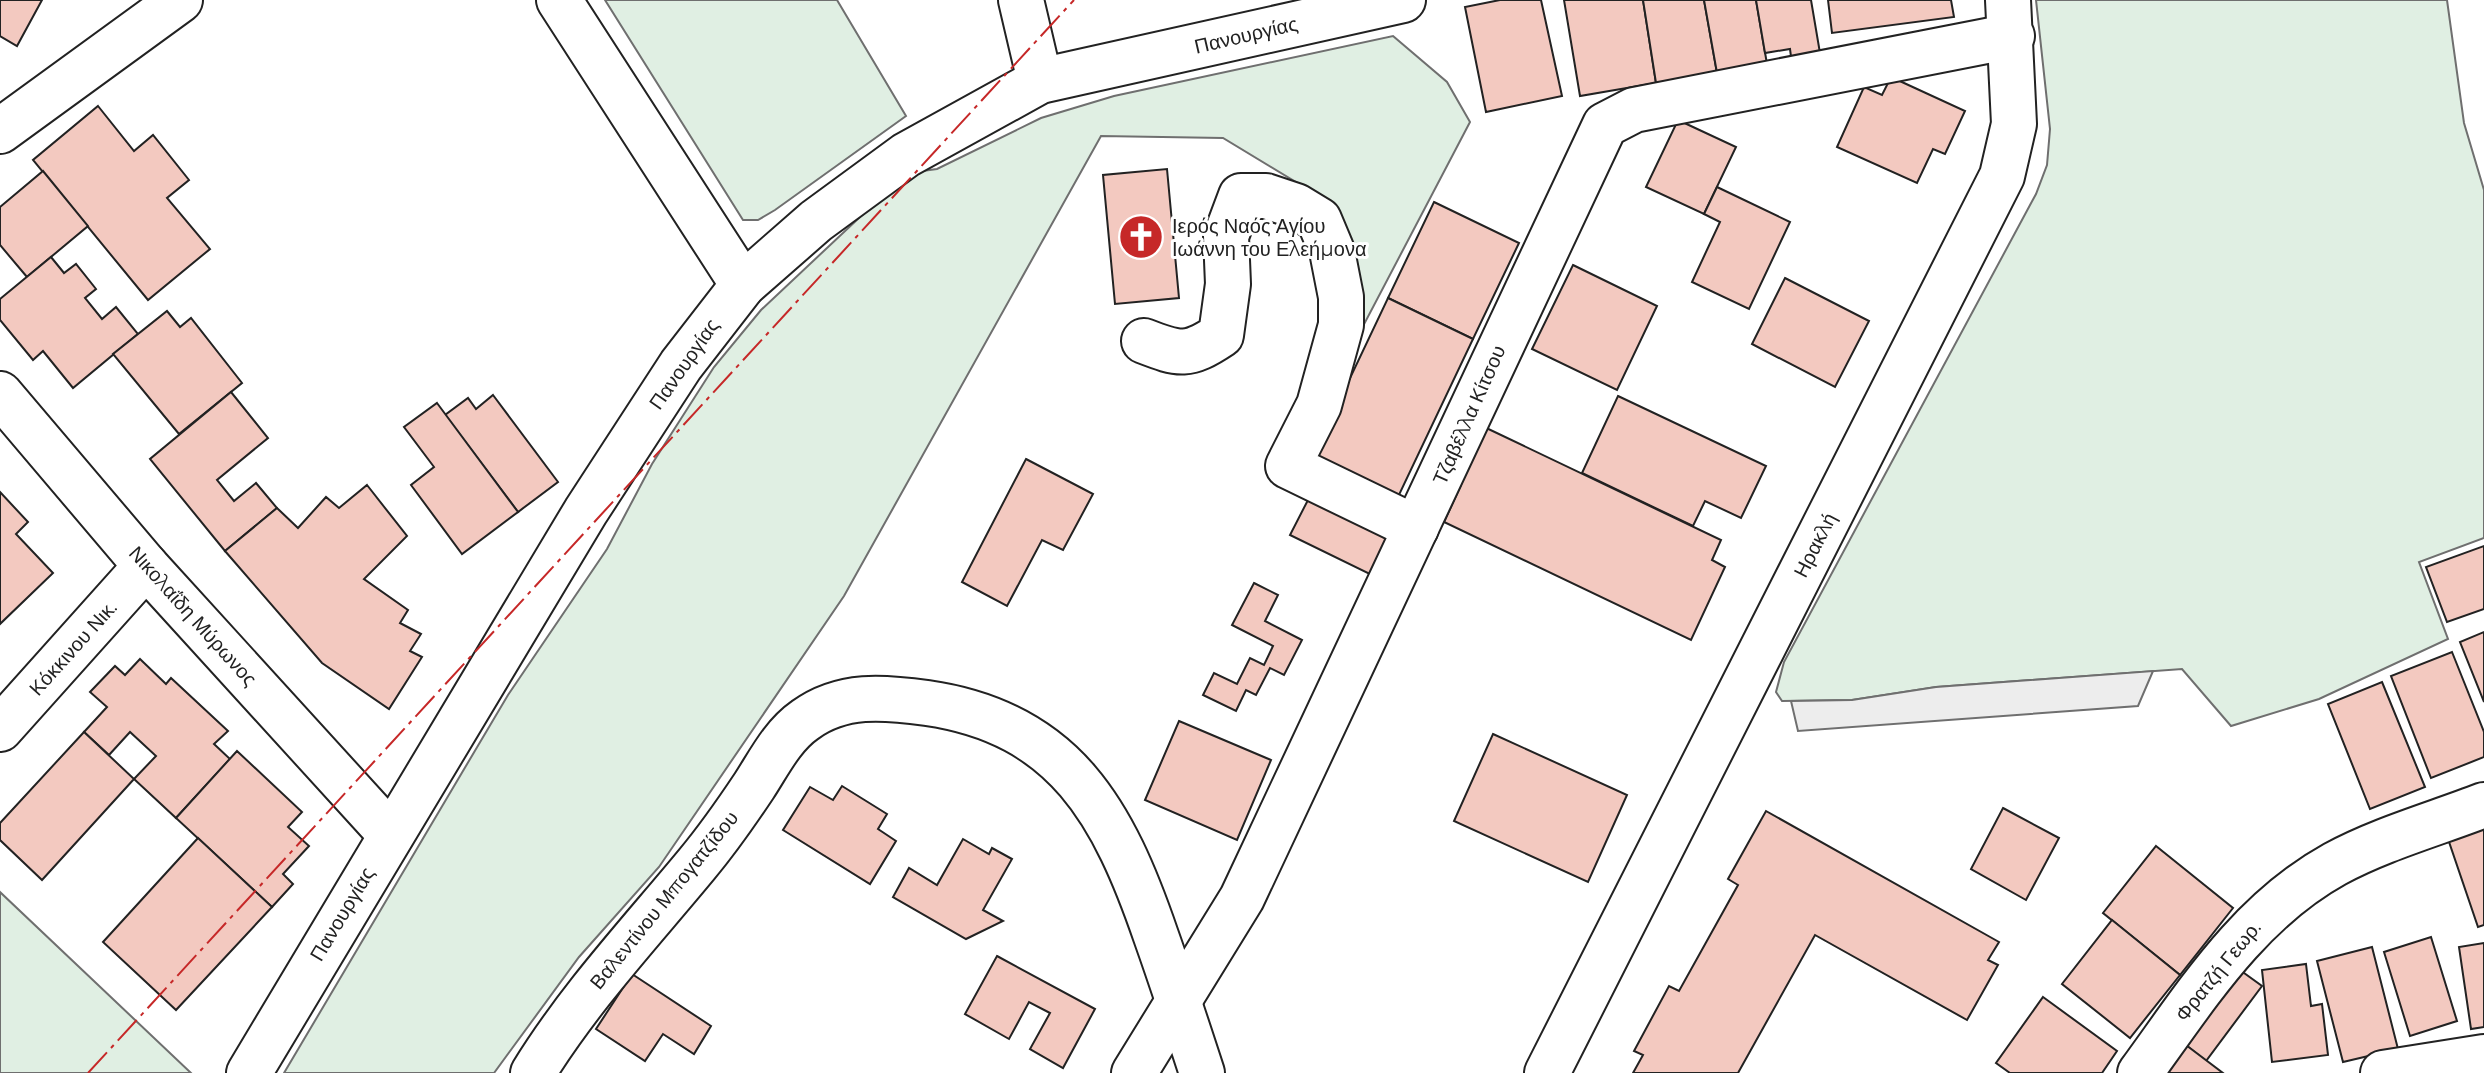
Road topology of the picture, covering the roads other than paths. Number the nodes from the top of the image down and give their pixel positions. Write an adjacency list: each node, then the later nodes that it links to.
1 (180, 0): 7 (street)
2 (559, 0): 8 (street)
3 (1021, 0): 6 (street)
4 (1403, 0): 6 (street, Πανουργίας)
5 (2010, 18): 11 (street, Τζαβέλλα Κίτσου); 22 (street, Ηρακλή)
6 (1040, 81): 8 (street, Πανουργίας)
7 (0, 131)
8 (743, 285): 15 (street, Πανουργίας)
9 (1144, 341): 11 (street)
10 (0, 394): 12 (street, Νικολαΐδη Μύρωνος)
11 (1416, 528): 16 (street, Τζαβέλλα Κίτσου)
12 (146, 566): 13 (street, Κόκκινου Νικ.); 15 (street, Νικολαΐδη Μύρωνος)
13 (0, 729)
14 (2484, 805): 23 (street, Φρατζή Γεωρ.)
15 (391, 835): 18 (street, Πανουργίας)
16 (1180, 1004): 19 (street, Βαλεντίνου Μπογατζίδου); 20 (street, Τζαβέλλα Κίτσου); 21 (street)
17 (2484, 1057): 24 (street)
18 (249, 1073)
19 (533, 1073)
20 (1134, 1073)
21 (1202, 1073)
22 (1547, 1073)
23 (2140, 1073)
24 (2383, 1073)

